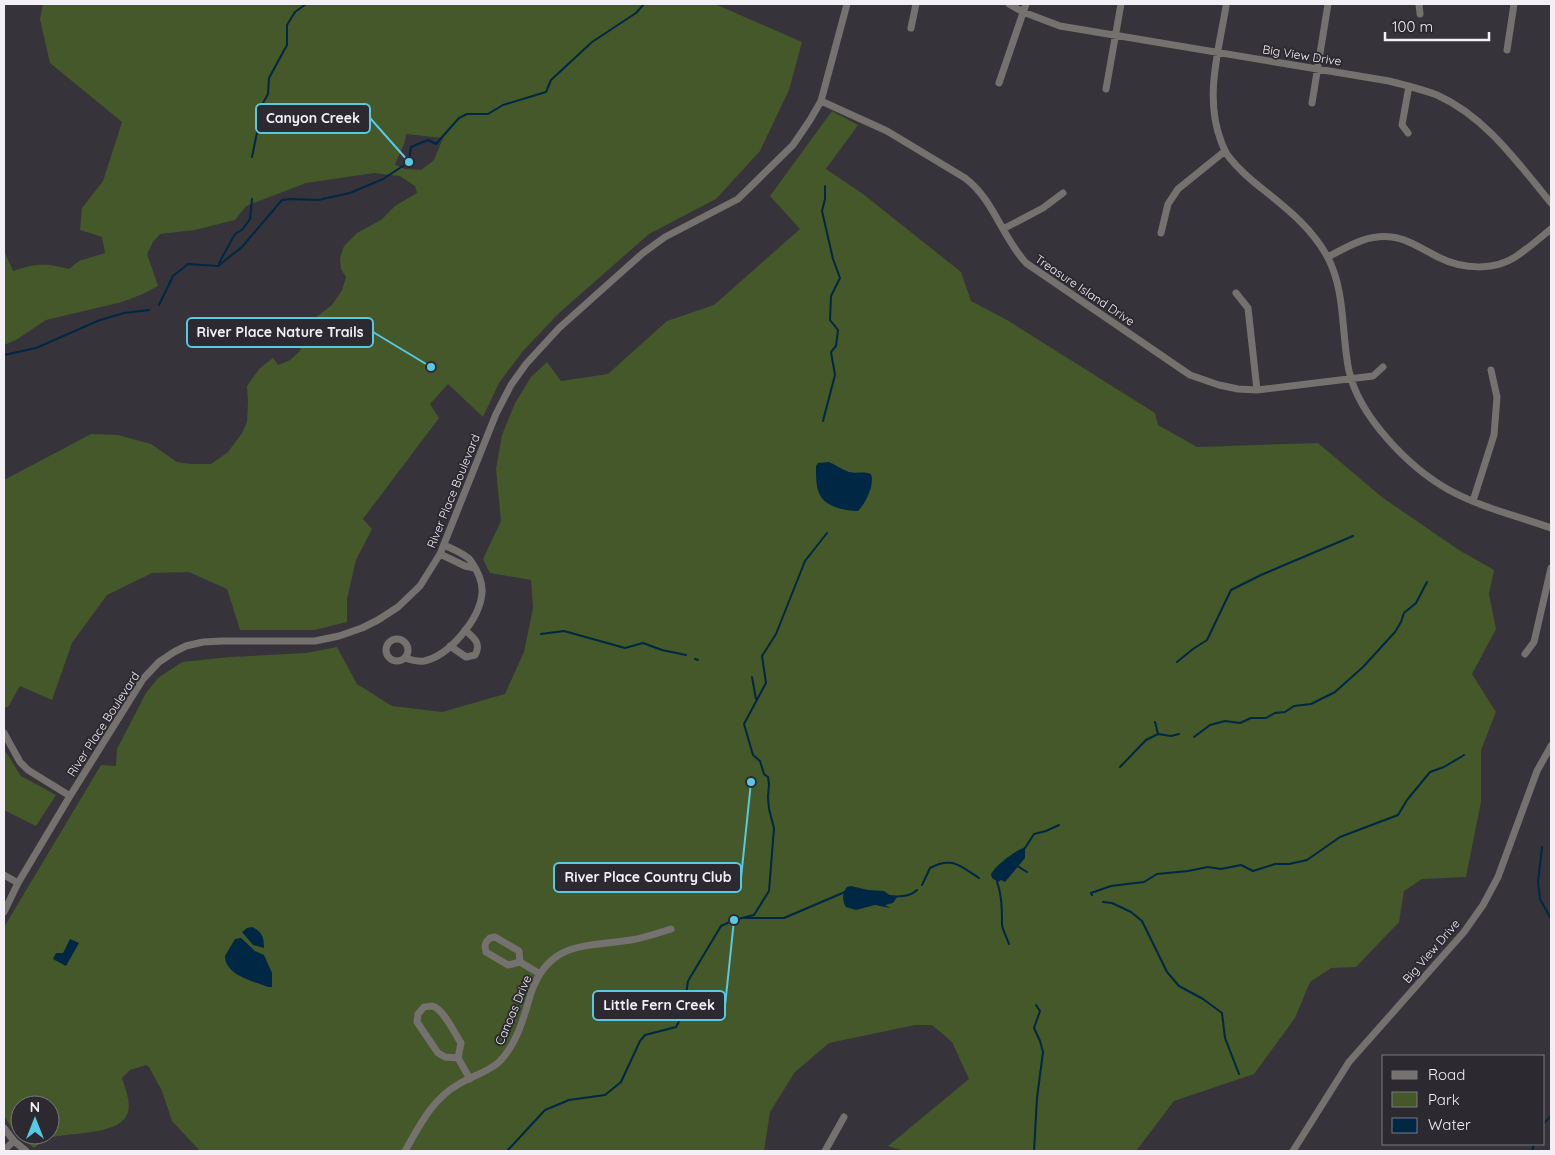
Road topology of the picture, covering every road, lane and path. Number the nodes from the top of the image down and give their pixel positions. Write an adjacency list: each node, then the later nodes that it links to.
1 (848, 4): 20 (street, River Place Boulevard)
2 (916, 4): 12 (street)
3 (1009, 4): 10 (street, Big View Drive)
4 (1026, 4): 10 (street)
5 (1121, 4): 13 (street)
6 (1328, 4): 16 (street)
7 (1418, 4): 11 (street)
8 (1514, 4): 14 (street)
9 (1226, 6): 15 (street)
10 (1023, 12): 13 (street, Big View Drive); 17 (street)
11 (1420, 14)
12 (911, 28)
13 (1115, 36): 15 (street, Big View Drive); 19 (street)
14 (1507, 50)
15 (1218, 53): 16 (street, Big View Drive); 23 (street)
16 (1318, 70): 18 (street, Big View Drive); 21 (street)
17 (999, 83)
18 (1409, 86): 22 (street); 25 (street, Big View Drive)
19 (1106, 89)
20 (821, 100): 26 (street, Treasure Island Drive); 37 (street, River Place Boulevard)
21 (1312, 103)
22 (1408, 134)
23 (1225, 151): 28 (street); 29 (street)
24 (1063, 193): 26 (street)
25 (1551, 204)
26 (1003, 229): 34 (street, Treasure Island Drive)
27 (1551, 229): 29 (street)
28 (1161, 233)
29 (1328, 257): 33 (street)
30 (1236, 293): 34 (street)
31 (1383, 367): 33 (street, Treasure Island Drive)
32 (1491, 370): 35 (street)
33 (1351, 378): 34 (street, Treasure Island Drive); 35 (street)
34 (1257, 390)
35 (1473, 502): 36 (street)
36 (1551, 528)
37 (444, 545): 38 (street, River Place Boulevard); 39 (street)
38 (440, 554): 39 (street); 47 (street, River Place Boulevard)
39 (474, 568): 41 (street)
40 (1551, 568): 43 (street)
41 (465, 630): 42 (street); 42 (street)
42 (450, 646): 44 (street)
43 (1525, 654)
44 (404, 658)
45 (4, 733): 47 (street)
46 (1551, 746): 59 (street, Big View Drive)
47 (70, 796): 49 (street, River Place Boulevard)
48 (4, 875): 49 (street)
49 (18, 883): 50 (street, River Place Boulevard)
50 (4, 912)
51 (671, 929): 53 (street, Canoas Drive)
52 (520, 962): 52 (street); 53 (street)
53 (540, 974): 55 (street, Canoas Drive)
54 (458, 1058): 54 (street); 55 (street)
55 (470, 1079): 57 (street, Canoas Drive)
56 (844, 1117): 58 (street)
57 (406, 1151)
58 (825, 1151)
59 (1293, 1151)

